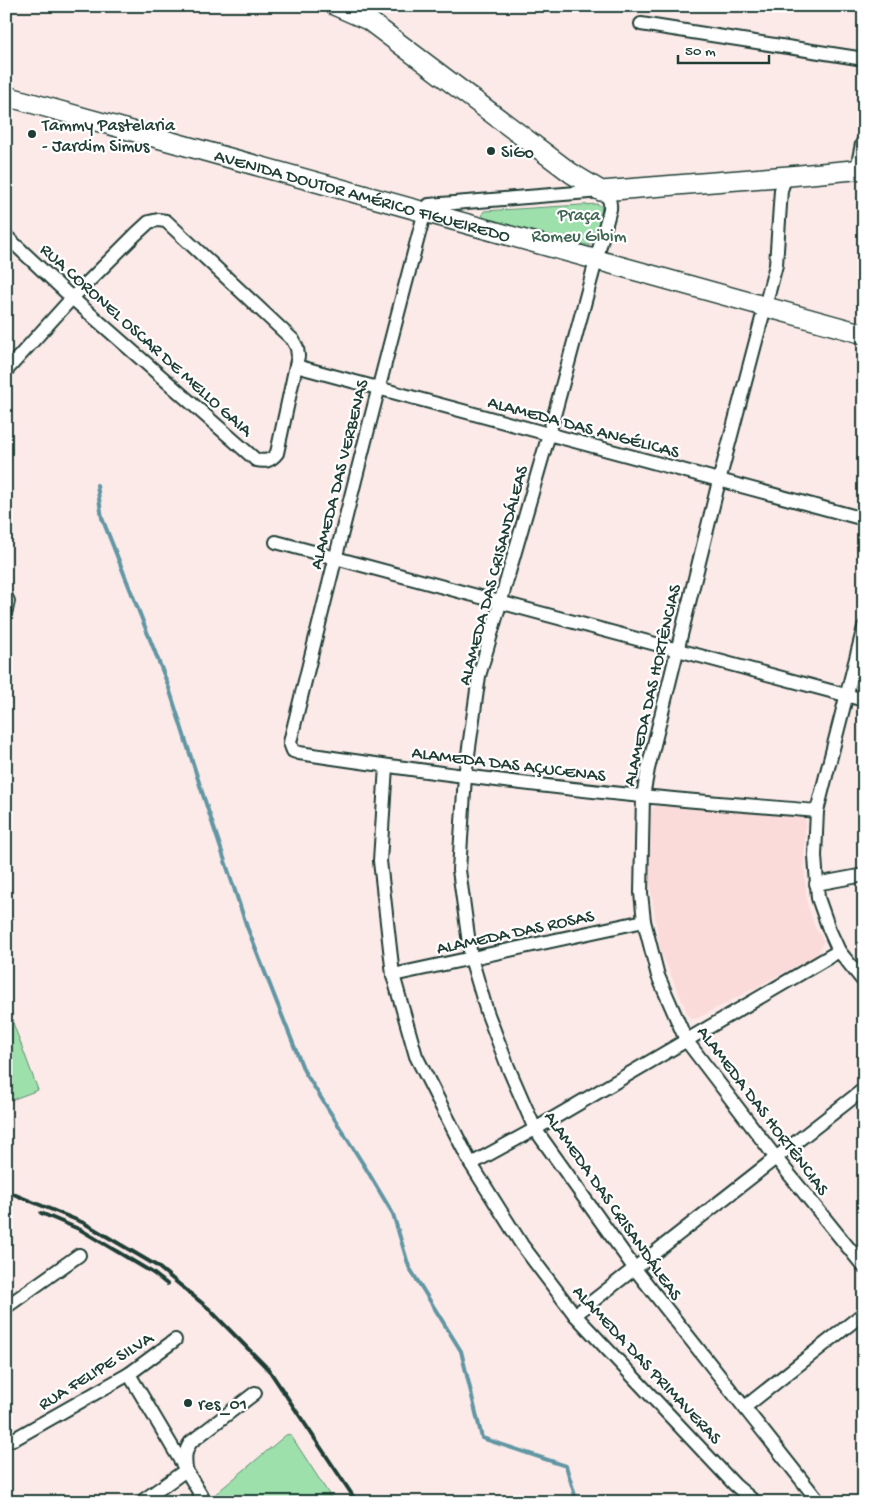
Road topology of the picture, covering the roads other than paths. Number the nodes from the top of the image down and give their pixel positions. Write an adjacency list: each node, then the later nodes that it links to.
1 (336, 6): 8 (main road)
2 (641, 24): 3 (street)
3 (864, 59)
4 (6, 96): 9 (main road, AVENIDA DOUTOR AMÉRICO FIGUEIREDO)
5 (864, 144): 6 (street)
6 (861, 169): 7 (main road)
7 (789, 176): 8 (main road); 13 (street, ALAMEDA DAS HORTÊNCIAS)
8 (601, 191): 9 (street); 11 (street, ALAMEDA DAS CRISANDÁLEAS)
9 (425, 211): 11 (main road, AVENIDA DOUTOR AMÉRICO FIGUEIREDO); 17 (street, ALAMEDA DAS VERBENAS)
10 (6, 236): 12 (street, RUA CORONEL OSCAR DE MELLO GAIA)
11 (595, 260): 13 (main road, AVENIDA DOUTOR AMÉRICO FIGUEIREDO); 18 (street, ALAMEDA DAS CRISANDÁLEAS)
12 (72, 298): 15 (street); 15 (street, RUA CORONEL OSCAR DE MELLO GAIA); 16 (street)
13 (766, 306): 14 (main road, AVENIDA DOUTOR AMÉRICO FIGUEIREDO); 19 (street, ALAMEDA DAS HORTÊNCIAS)
14 (864, 334)
15 (296, 366): 17 (street, ALAMEDA DAS ANGÉLICAS)
16 (6, 371)
17 (378, 388): 18 (street, ALAMEDA DAS ANGÉLICAS); 22 (street, ALAMEDA DAS VERBENAS)
18 (549, 434): 19 (street, ALAMEDA DAS ANGÉLICAS); 23 (street, ALAMEDA DAS CRISANDÁLEAS)
19 (719, 481): 20 (street, ALAMEDA DAS ANGÉLICAS); 25 (street, ALAMEDA DAS HORTÊNCIAS)
20 (864, 520)
21 (276, 542): 22 (street)
22 (335, 558): 23 (street); 28 (street, ALAMEDA DAS VERBENAS)
23 (501, 602): 25 (street); 30 (street, ALAMEDA DAS CRISANDÁLEAS)
24 (864, 627): 26 (street)
25 (676, 650): 26 (street); 31 (street, ALAMEDA DAS HORTÊNCIAS)
26 (846, 695): 27 (street); 32 (street)
27 (864, 700)
28 (291, 747): 29 (street, ALAMEDA DAS AÇUCENAS)
29 (386, 766): 30 (street, ALAMEDA DAS AÇUCENAS); 38 (street, ALAMEDA DAS PRIMAVERAS)
30 (465, 776): 31 (street, ALAMEDA DAS AÇUCENAS); 37 (street, ALAMEDA DAS CRISANDÁLEAS)
31 (643, 796): 32 (street, ALAMEDA DAS AÇUCENAS); 35 (street, ALAMEDA DAS HORTÊNCIAS)
32 (817, 811): 34 (street)
33 (864, 875): 34 (street)
34 (816, 884): 36 (street)
35 (644, 921): 37 (street, ALAMEDA DAS ROSAS); 40 (street, ALAMEDA DAS HORTÊNCIAS)
36 (839, 951): 39 (street); 40 (street)
37 (471, 958): 38 (street, ALAMEDA DAS ROSAS); 42 (street, ALAMEDA DAS CRISANDÁLEAS)
38 (393, 975): 44 (street, ALAMEDA DAS PRIMAVERAS)
39 (864, 982)
40 (686, 1040): 42 (street); 43 (street, ALAMEDA DAS HORTÊNCIAS)
41 (864, 1089): 43 (street)
42 (535, 1130): 44 (street); 47 (street, ALAMEDA DAS CRISANDÁLEAS)
43 (776, 1158): 46 (street, ALAMEDA DAS HORTÊNCIAS); 47 (street)
44 (471, 1164): 50 (street, ALAMEDA DAS PRIMAVERAS)
45 (79, 1255): 48 (street)
46 (864, 1267)
47 (635, 1269): 50 (street); 54 (street, ALAMEDA DAS CRISANDÁLEAS)
48 (6, 1307)
49 (864, 1313): 54 (street)
50 (575, 1315): 59 (street, ALAMEDA DAS PRIMAVERAS)
51 (176, 1340): 52 (street, RUA FELIPE SILVA)
52 (129, 1374): 55 (street, RUA FELIPE SILVA); 56 (street)
53 (255, 1393): 56 (street)
54 (745, 1407): 60 (street, ALAMEDA DAS CRISANDÁLEAS)
55 (6, 1437)
56 (186, 1470): 57 (street); 58 (street)
57 (141, 1502)
58 (205, 1502)
59 (755, 1502)
60 (819, 1502)

